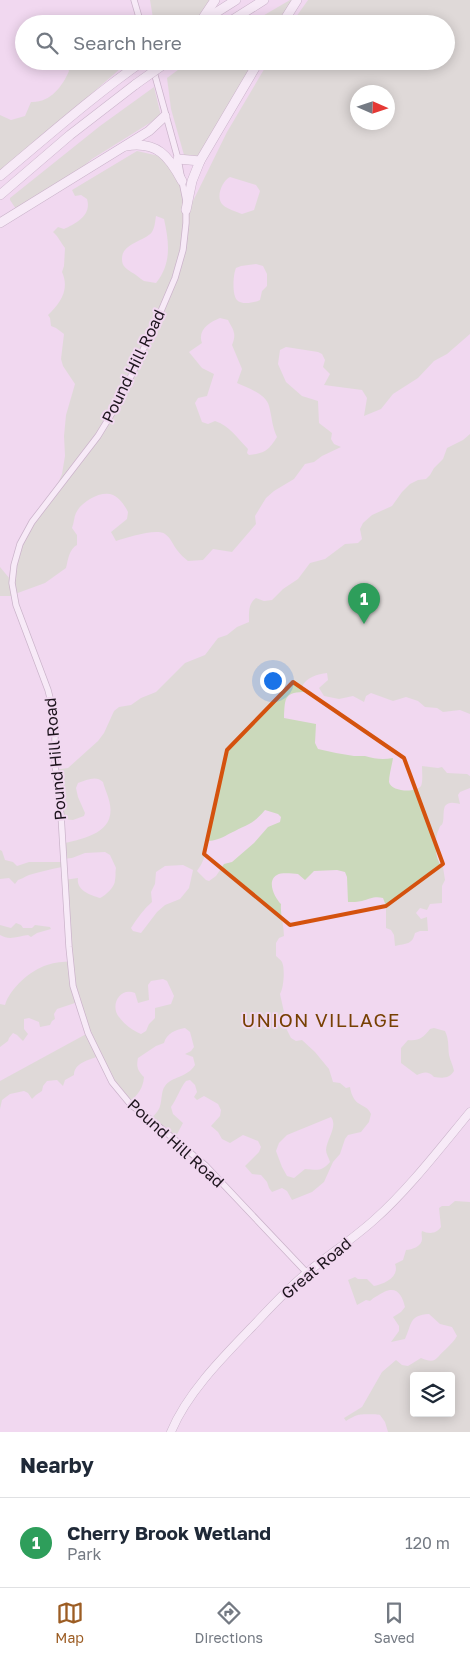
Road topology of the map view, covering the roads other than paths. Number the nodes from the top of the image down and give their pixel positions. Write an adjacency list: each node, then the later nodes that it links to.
1 (134, 0): 6 (street)
2 (215, 0): 7 (highway)
3 (236, 0): 8 (highway)
4 (264, 0): 9 (highway)
5 (297, 0): 10 (highway)
6 (138, 15)
7 (205, 15)
8 (213, 15)
9 (240, 15)
10 (288, 15)
11 (131, 70): 19 (highway)
12 (153, 70): 15 (street, Pound Hill Road)
13 (156, 70): 21 (highway, bridge)
14 (254, 70): 18 (highway)
15 (165, 116): 16 (highway); 17 (street, Pound Hill Road)
16 (123, 147): 20 (highway); 23 (highway)
17 (178, 159): 18 (highway); 20 (street, Pound Hill Road)
18 (200, 161): 22 (highway)
19 (0, 176)
20 (182, 181): 22 (street, Pound Hill Road)
21 (0, 195)
22 (186, 210): 25 (street, Pound Hill Road)
23 (0, 223)
24 (470, 1112): 25 (main road, Great Road)
25 (307, 1273): 26 (main road, Great Road)
26 (171, 1432)

